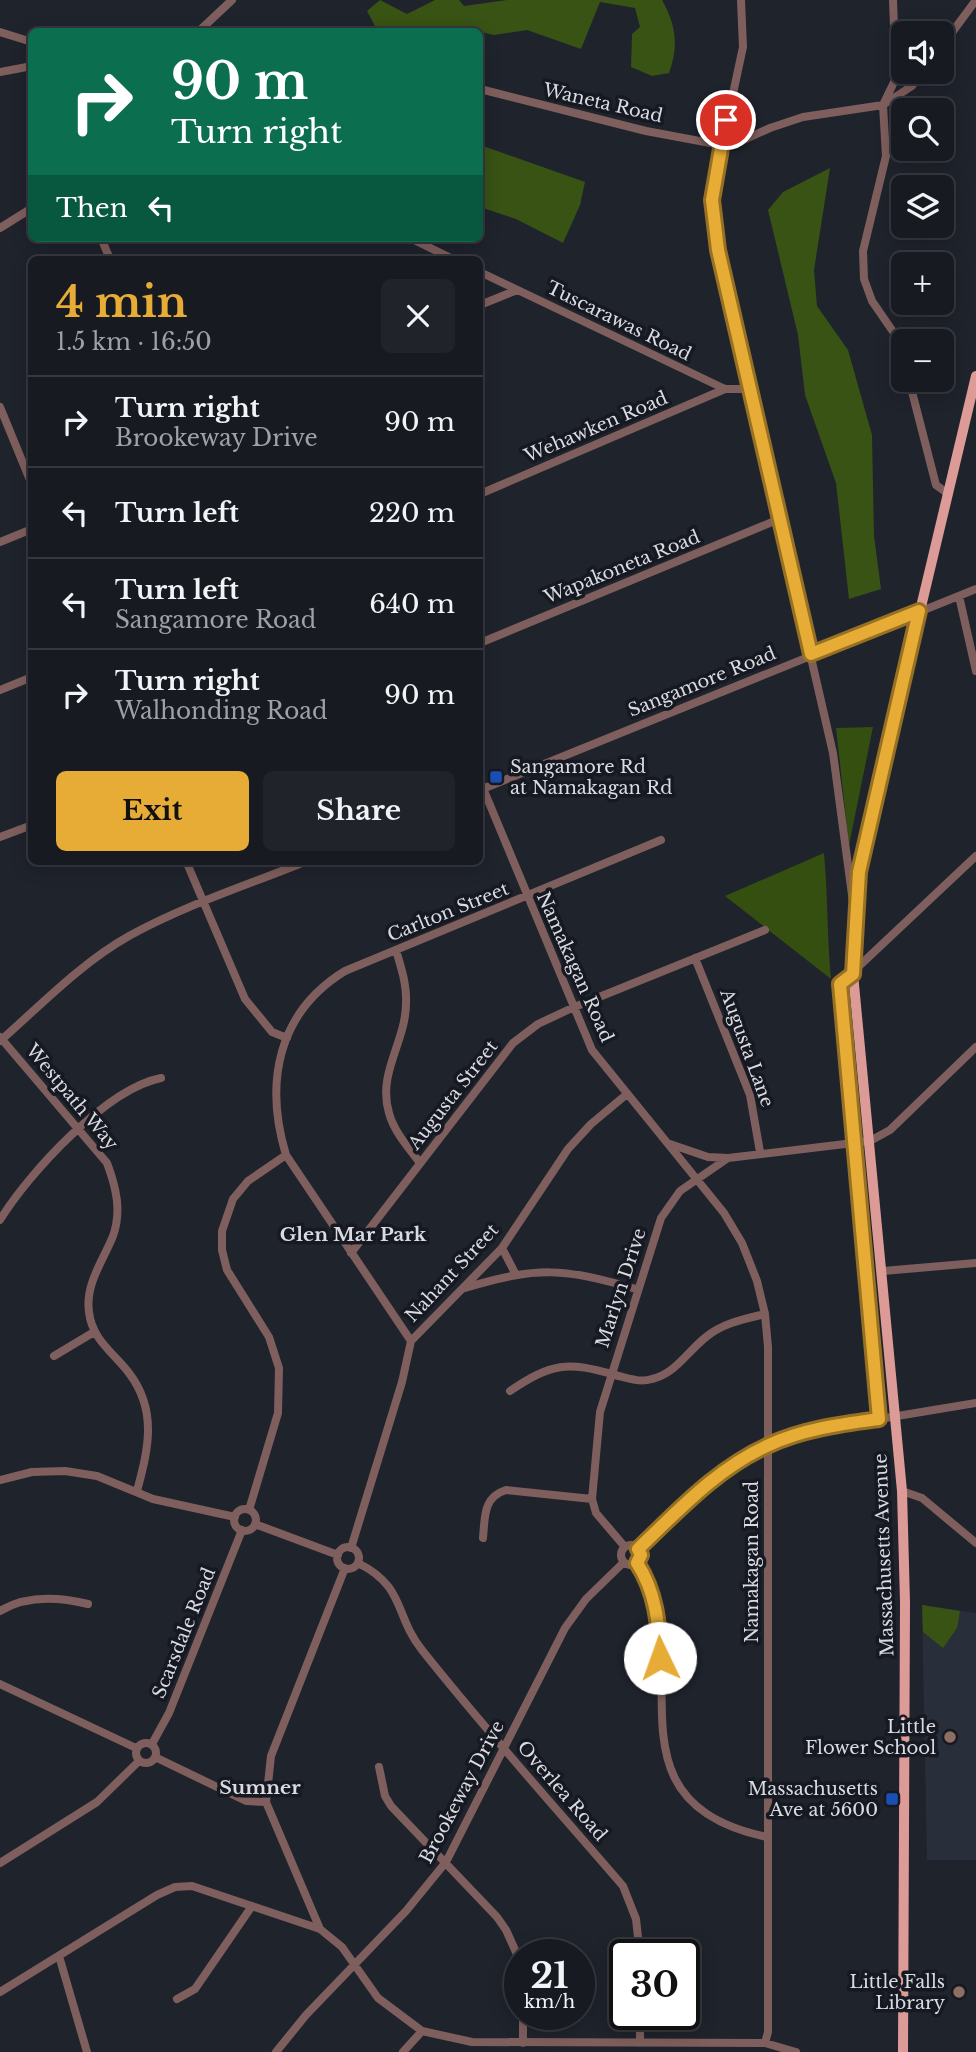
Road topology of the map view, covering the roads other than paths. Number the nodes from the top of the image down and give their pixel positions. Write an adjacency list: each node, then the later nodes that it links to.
1 (232, 0): 5 (street)
2 (741, 0): 14 (street)
3 (893, 0): 13 (street)
4 (976, 0): 6 (street)
5 (202, 28)
6 (954, 30)
7 (0, 32): 8 (street)
8 (28, 41)
9 (28, 67): 10 (street)
10 (0, 72)
11 (913, 84): 13 (street)
12 (483, 90): 14 (street, Waneta Road)
13 (883, 105): 14 (street); 22 (street)
14 (721, 145): 25 (street)
15 (28, 210): 16 (street)
16 (0, 228)
17 (418, 242): 18 (street)
18 (447, 256)
19 (483, 273): 20 (street, Tuscarawas Road)
20 (517, 290): 21 (street); 24 (street, Tuscarawas Road)
21 (483, 304)
22 (891, 329)
23 (976, 376): 30 (main road, Massachusetts Avenue)
24 (725, 389): 25 (street, Tuscarawas Road); 29 (street, Wehawken Road)
25 (748, 389): 31 (street)
26 (912, 392): 30 (street)
27 (0, 407): 28 (street)
28 (28, 475)
29 (483, 493)
30 (947, 493): 36 (main road, Massachusetts Avenue)
31 (777, 520): 37 (street, Wapakoneta Road); 38 (street)
32 (28, 531): 33 (street)
33 (0, 542)
34 (976, 589): 35 (street, Sangamore Road)
35 (959, 596): 36 (street, Sangamore Road); 39 (street)
36 (919, 611): 38 (street, Sangamore Road); 52 (main road, Massachusetts Avenue)
37 (483, 642)
38 (811, 654): 42 (street, Sangamore Road); 52 (street)
39 (976, 671)
40 (28, 679): 41 (street)
41 (0, 690)
42 (483, 786)
43 (483, 792): 50 (street, Namakagan Road)
44 (28, 826): 45 (street)
45 (0, 837)
46 (661, 840): 50 (street, Carlton Street)
47 (976, 856): 56 (street)
48 (188, 865): 51 (street)
49 (297, 865): 51 (street)
50 (527, 896): 54 (street, Carlton Street); 57 (street, Namakagan Road)
51 (204, 903): 58 (street); 59 (street)
52 (855, 920): 56 (main road, Massachusetts Avenue)
53 (765, 930): 55 (street, Augusta Street)
54 (396, 950): 58 (street, Carlton Street); 70 (street)
55 (695, 958): 57 (street, Augusta Street); 67 (street, Augusta Lane)
56 (853, 974): 64 (main road, Massachusetts Avenue); 66 (street, Massachusetts Avenue)
57 (572, 1008): 62 (street, Namakagan Road); 70 (street, Augusta Street)
58 (287, 1038): 68 (street, Carlton Street)
59 (1, 1039): 63 (street, Westpath Way)
60 (976, 1047): 64 (street)
61 (161, 1078): 63 (street)
62 (627, 1094): 65 (street, Namakagan Road); 73 (street, Nahant Street)
63 (80, 1128): 72 (street); 81 (street, Westpath Way)
64 (870, 1141): 66 (street, Marlyn Drive); 76 (main road, Massachusetts Avenue)
65 (668, 1143): 69 (street); 71 (street, Namakagan Road)
66 (853, 1143): 67 (street, Marlyn Drive); 88 (street, Massachusetts Avenue)
67 (760, 1152): 69 (street, Marlyn Drive)
68 (286, 1154): 74 (street, Carlton Street); 94 (street)
69 (728, 1157): 71 (street, Marlyn Drive)
70 (420, 1163): 74 (street, Augusta Street)
71 (696, 1179): 79 (street, Marlyn Drive); 80 (street, Namakagan Road)
72 (0, 1220)
73 (502, 1248): 77 (street); 78 (street, Nahant Street)
74 (351, 1253): 82 (street, Carlton Street)
75 (976, 1263): 76 (street)
76 (883, 1271): 87 (main road, Massachusetts Avenue)
77 (515, 1273): 78 (street); 79 (street)
78 (464, 1289): 82 (street, Nahant Street)
79 (636, 1289): 84 (street, Marlyn Drive)
80 (765, 1314): 84 (street); 89 (street, Namakagan Road)
81 (94, 1332): 83 (street); 91 (street)
82 (411, 1341): 101 (street, Nahant Street)
83 (54, 1356)
84 (611, 1373): 85 (street); 93 (street, Marlyn Drive)
85 (510, 1391)
86 (976, 1403): 87 (street)
87 (896, 1417): 88 (street); 92 (main road, Massachusetts Avenue)
88 (879, 1419): 89 (street)
89 (768, 1445): 102 (street); 118 (street, Namakagan Road)
90 (0, 1480): 91 (street)
91 (137, 1491): 95 (street)
92 (902, 1492): 99 (street); 139 (main road, Massachusetts Avenue)
93 (592, 1499): 98 (street); 100 (street)
94 (249, 1510): 95 (street); 96 (street)
95 (235, 1517): 97 (street)
96 (255, 1524): 97 (street); 103 (street)
97 (242, 1530): 111 (street, Scarsdale Road)
98 (483, 1538)
99 (976, 1544)
100 (625, 1547): 102 (street); 104 (street)
101 (351, 1548): 103 (street); 105 (street)
102 (638, 1549): 106 (street)
103 (338, 1555): 107 (street)
104 (624, 1562): 106 (street); 112 (street, Brookeway Drive)
105 (358, 1563): 107 (street); 112 (street, Overlea Road)
106 (637, 1563): 118 (street)
107 (345, 1568): 117 (street)
108 (88, 1604): 109 (street)
109 (0, 1611)
110 (0, 1684): 113 (street)
111 (152, 1744): 113 (street); 114 (street)
112 (504, 1747): 119 (street, Brookeway Drive); 124 (street, Overlea Road)
113 (136, 1748): 115 (street)
114 (155, 1757): 115 (street); 117 (street)
115 (139, 1761): 120 (street)
116 (379, 1767): 119 (street)
117 (266, 1802): 122 (street)
118 (767, 1837): 134 (street, Namakagan Road)
119 (446, 1862): 123 (street); 126 (street, Brookeway Drive)
120 (0, 1863)
121 (252, 1906): 122 (street); 125 (street); 128 (street)
122 (320, 1929): 126 (street)
123 (508, 1939)
124 (638, 1939)
125 (59, 1956): 127 (street); 135 (street)
126 (354, 1966): 131 (street); 136 (street, Brookeway Drive)
127 (0, 1992)
128 (177, 1999)
129 (523, 2030): 132 (street)
130 (640, 2030): 133 (street)
131 (422, 2031): 132 (street); 137 (street)
132 (523, 2043): 133 (street)
133 (640, 2043): 134 (street)
134 (767, 2048): 138 (street)
135 (87, 2052)
136 (276, 2052)
137 (403, 2052)
138 (796, 2052)
139 (903, 2052)

